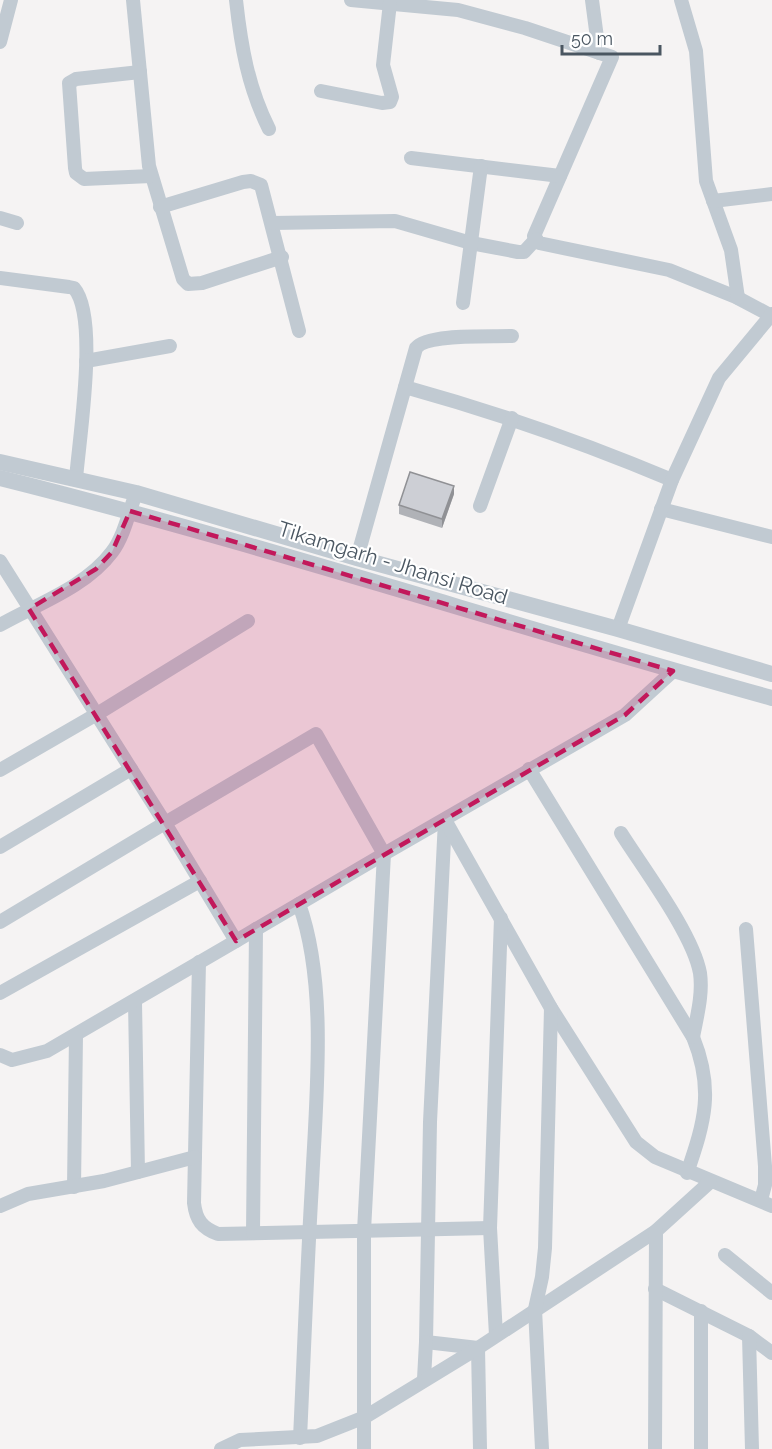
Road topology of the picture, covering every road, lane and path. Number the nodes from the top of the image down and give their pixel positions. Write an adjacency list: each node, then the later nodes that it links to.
1 (11, 0): 9 (street)
2 (133, 0): 11 (street)
3 (236, 0): 13 (street)
4 (351, 0): 7 (street)
5 (592, 0): 10 (street)
6 (681, 0): 19 (street)
7 (390, 3): 8 (street); 12 (street)
8 (456, 5): 10 (street)
9 (0, 42)
10 (599, 53): 17 (street)
11 (140, 72): 16 (street); 16 (street)
12 (321, 91)
13 (269, 129)
14 (411, 158): 15 (street)
15 (482, 166): 17 (street); 25 (street)
16 (151, 176): 20 (street)
17 (560, 176): 24 (street)
18 (772, 194): 19 (street)
19 (713, 201): 28 (street)
20 (160, 207): 23 (street); 26 (street)
21 (0, 218): 22 (street)
22 (17, 223)
23 (273, 223): 25 (street); 26 (street)
24 (536, 239): 25 (street); 28 (street)
25 (471, 243): 29 (street)
26 (282, 257): 31 (street)
27 (0, 278): 34 (street)
28 (738, 298): 30 (street)
29 (463, 303)
30 (771, 315): 40 (street)
31 (299, 331)
32 (512, 336): 35 (street)
33 (170, 346): 34 (street)
34 (86, 361): 39 (street)
35 (405, 387): 36 (street); 46 (street)
36 (512, 418): 40 (street); 42 (street)
37 (0, 462): 39 (street)
38 (0, 478): 44 (street, Tikamgarh - Jhansi Road)
39 (76, 479): 41 (street)
40 (672, 480): 43 (street)
41 (136, 493): 44 (street); 46 (street)
42 (480, 506)
43 (661, 509): 45 (street); 53 (street)
44 (129, 511): 49 (street); 54 (street, Tikamgarh - Jhansi Road)
45 (772, 537)
46 (357, 558): 50 (street)
47 (0, 561): 48 (street)
48 (4, 577): 49 (street)
49 (29, 609): 52 (street); 58 (street)
50 (555, 612): 53 (street); 54 (street)
51 (248, 621): 58 (street)
52 (0, 625)
53 (618, 629): 56 (street)
54 (548, 633): 55 (street, Tikamgarh - Jhansi Road)
55 (673, 671): 57 (street, Tikamgarh - Jhansi Road); 60 (street)
56 (772, 674)
57 (772, 698)
58 (97, 714): 59 (street); 61 (street)
59 (131, 769): 63 (street); 65 (street)
60 (529, 769): 62 (street); 79 (street)
61 (0, 770)
62 (445, 819): 66 (street); 69 (street); 89 (street)
63 (165, 823): 66 (street); 67 (street); 70 (street)
64 (621, 833): 79 (street)
65 (0, 847)
66 (384, 854): 68 (street); 90 (street)
67 (200, 881): 73 (street); 75 (street)
68 (299, 904): 71 (street); 92 (street)
69 (501, 918): 77 (street); 88 (street)
70 (0, 922)
71 (256, 929): 73 (street); 93 (street)
72 (746, 929): 86 (street)
73 (236, 941): 74 (street)
74 (199, 962): 76 (street); 81 (street)
75 (0, 993)
76 (135, 1002): 78 (street); 82 (street)
77 (551, 1008): 83 (street); 97 (street)
78 (76, 1035): 80 (street); 85 (street)
79 (693, 1037): 83 (street)
80 (0, 1055)
81 (195, 1157): 82 (street); 93 (street)
82 (138, 1172): 85 (street)
83 (687, 1173): 84 (street)
84 (710, 1182): 86 (street); 91 (street)
85 (74, 1187): 87 (street)
86 (766, 1203)
87 (0, 1206)
88 (490, 1228): 89 (street); 99 (street)
89 (426, 1230): 90 (street); 101 (street)
90 (364, 1231): 92 (street); 105 (street)
91 (656, 1231): 95 (street); 97 (street)
92 (309, 1232): 93 (street); 106 (street)
93 (253, 1233)
94 (725, 1255): 96 (street)
95 (656, 1289): 98 (street); 112 (street)
96 (772, 1293)
97 (535, 1309): 99 (street); 111 (street)
98 (701, 1311): 100 (street); 113 (street)
99 (496, 1335): 102 (street)
100 (749, 1336): 103 (street); 114 (street)
101 (426, 1342): 102 (street); 104 (street)
102 (478, 1348): 104 (street); 110 (street)
103 (772, 1353)
104 (424, 1379): 105 (street)
105 (365, 1418): 106 (street); 109 (street)
106 (300, 1438): 107 (street)
107 (269, 1444): 108 (street)
108 (221, 1449)
109 (364, 1449)
110 (480, 1449)
111 (542, 1449)
112 (655, 1449)
113 (701, 1449)
114 (752, 1449)

